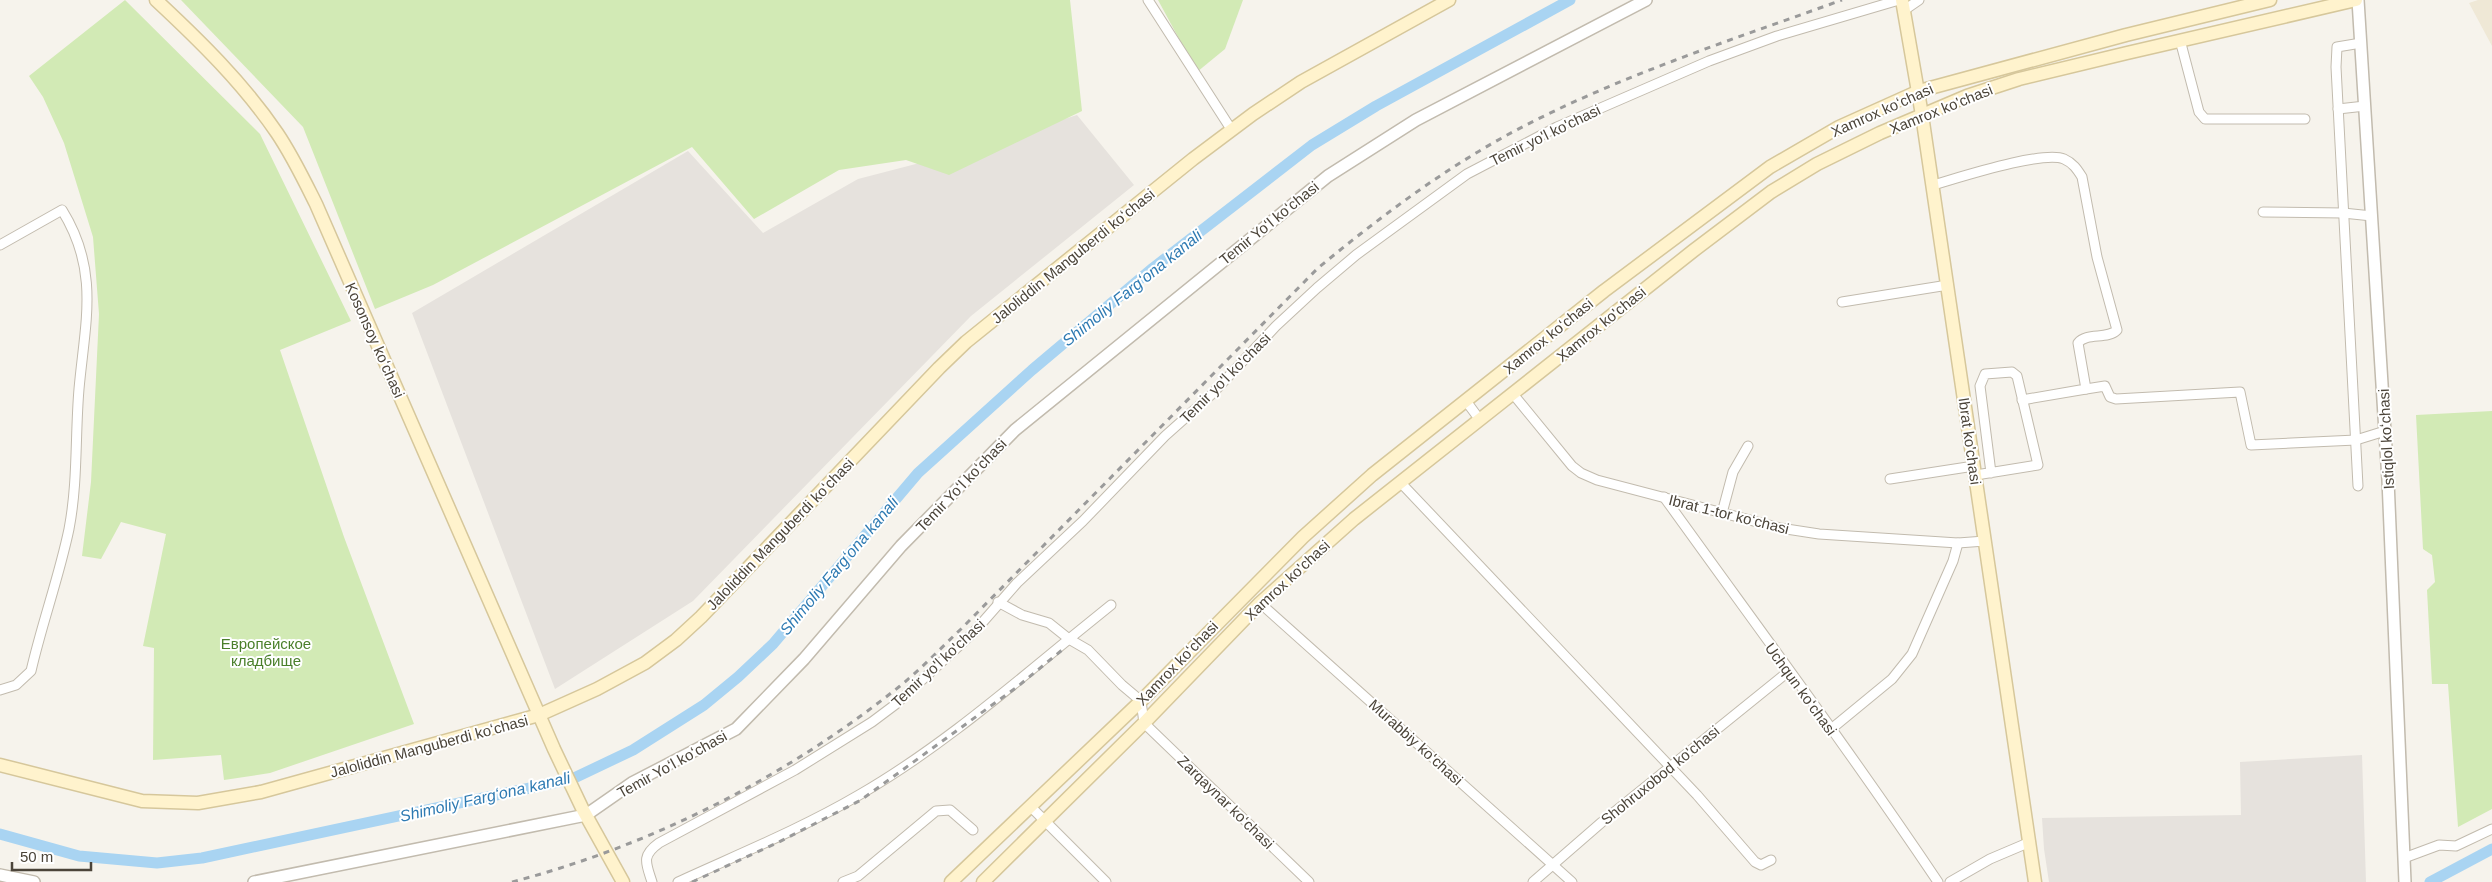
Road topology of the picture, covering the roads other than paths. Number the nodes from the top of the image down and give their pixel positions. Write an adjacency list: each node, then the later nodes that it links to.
1 (156, 0): 48 (main road, Kosonsoy koʻchasi)
2 (1148, 0): 16 (street)
3 (1449, 0): 16 (main road, Jaloliddin Manguberdi koʻchasi)
4 (1646, 0): 54 (street, Temir Yoʻl koʻchasi)
5 (1918, 0): 8 (street)
6 (2357, 0): 9 (main road, Xamrox ko'chasi); 10 (street, Istiqlol koʻchasi)
7 (2264, 1): 11 (main road, Xamrox koʻchasi)
8 (1901, 4): 11 (main road, Ibrat ko'chasi); 41 (street, Temir yo'l ko'chasi)
9 (2180, 40): 14 (main road, Xamrox ko'chasi); 15 (street)
10 (2361, 43): 12 (street, Istiqlol koʻchasi); 13 (street)
11 (1919, 91): 14 (main road, Ibrat ko'chasi); 27 (main road, Xamrox koʻchasi)
12 (2365, 106): 13 (street); 20 (street, Istiqlol koʻchasi)
13 (2338, 109): 19 (street)
14 (1922, 114): 17 (main road, Ibrat ko'chasi); 25 (main road, Xamrox ko'chasi)
15 (2305, 119)
16 (1231, 129): 48 (main road, Jaloliddin Manguberdi koʻchasi)
17 (1933, 185): 22 (main road, Ibrat ko'chasi); 24 (street)
18 (2263, 212): 19 (street)
19 (2343, 213): 20 (street); 30 (street)
20 (2372, 216): 29 (street, Istiqlol koʻchasi)
21 (0, 246): 46 (street)
22 (1948, 285): 23 (street); 32 (main road, Ibrat ko'chasi)
23 (1842, 302)
24 (2086, 389): 26 (street); 30 (street)
25 (1513, 394): 28 (main road, Xamrox ko'chasi); 37 (street, Ibrat 1-tor koʻchasi)
26 (2022, 400): 33 (street); 33 (street)
27 (1466, 401): 28 (street); 47 (main road, Xamrox koʻchasi)
28 (1480, 420): 35 (main road, Xamrox ko'chasi)
29 (2385, 431): 30 (street); 59 (street, Istiqlol koʻchasi)
30 (2356, 440): 36 (street)
31 (1748, 446): 38 (street)
32 (1975, 470): 33 (street); 34 (street); 39 (main road, Ibrat ko'chasi)
33 (1991, 473)
34 (1890, 479)
35 (1401, 483): 42 (main road, Xamrox ko'chasi); 52 (street)
36 (2358, 486)
37 (1664, 497): 38 (street, Ibrat 1-tor koʻchasi); 45 (street, Uchqun koʻchasi)
38 (1722, 513): 40 (street, Ibrat 1-tor koʻchasi)
39 (1985, 541): 40 (street, Ibrat 1-tor koʻchasi); 58 (main road, Ibrat ko'chasi)
40 (1958, 543): 50 (street)
41 (998, 602): 44 (street); 67 (street, Temir yo'l ko'chasi)
42 (1260, 603): 49 (main road, Xamrox ko'chasi); 61 (street, Murabbiy ko‘chasi)
43 (1111, 605): 44 (street)
44 (1069, 639): 47 (street); 68 (street)
45 (1789, 671): 50 (street, Uchqun koʻchasi); 52 (street, Shohruxobod ko'chasi)
46 (0, 690)
47 (1141, 700): 49 (street); 53 (main road, Xamrox koʻchasi)
48 (539, 715): 51 (main road, Jaloliddin Manguberdi koʻchasi); 54 (main road, Kosonsoy koʻchasi)
49 (1144, 722): 55 (main road, Xamrox ko'chasi); 73 (street, Zarqaynar ko‘chasi)
50 (1830, 730): 76 (street, Uchqun koʻchasi)
51 (0, 765)
52 (1670, 767): 60 (street); 61 (street, Shohruxobod ko'chasi)
53 (1030, 806): 55 (street); 70 (main road, Xamrox koʻchasi)
54 (585, 813): 65 (street, Temir Yoʻl koʻchasi); 66 (main road, Kosonsoy koʻchasi)
55 (1044, 821): 71 (main road, Xamrox ko'chasi); 72 (street)
56 (2492, 828): 59 (street)
57 (973, 830): 69 (street)
58 (2030, 842): 77 (street); 78 (main road, Ibrat ko'chasi)
59 (2404, 858): 63 (street, Istiqlol koʻchasi)
60 (1771, 860)
61 (1554, 864): 74 (street, Shohruxobod ko'chasi); 75 (street, Murabbiy ko‘chasi)
62 (0, 875): 64 (street)
63 (2405, 880)
64 (34, 882)
65 (254, 882)
66 (623, 882)
67 (652, 882)
68 (678, 882)
69 (843, 882)
70 (951, 882)
71 (983, 882)
72 (1106, 882)
73 (1309, 882)
74 (1533, 882)
75 (1572, 882)
76 (1938, 882)
77 (1950, 882)
78 (2035, 882)

